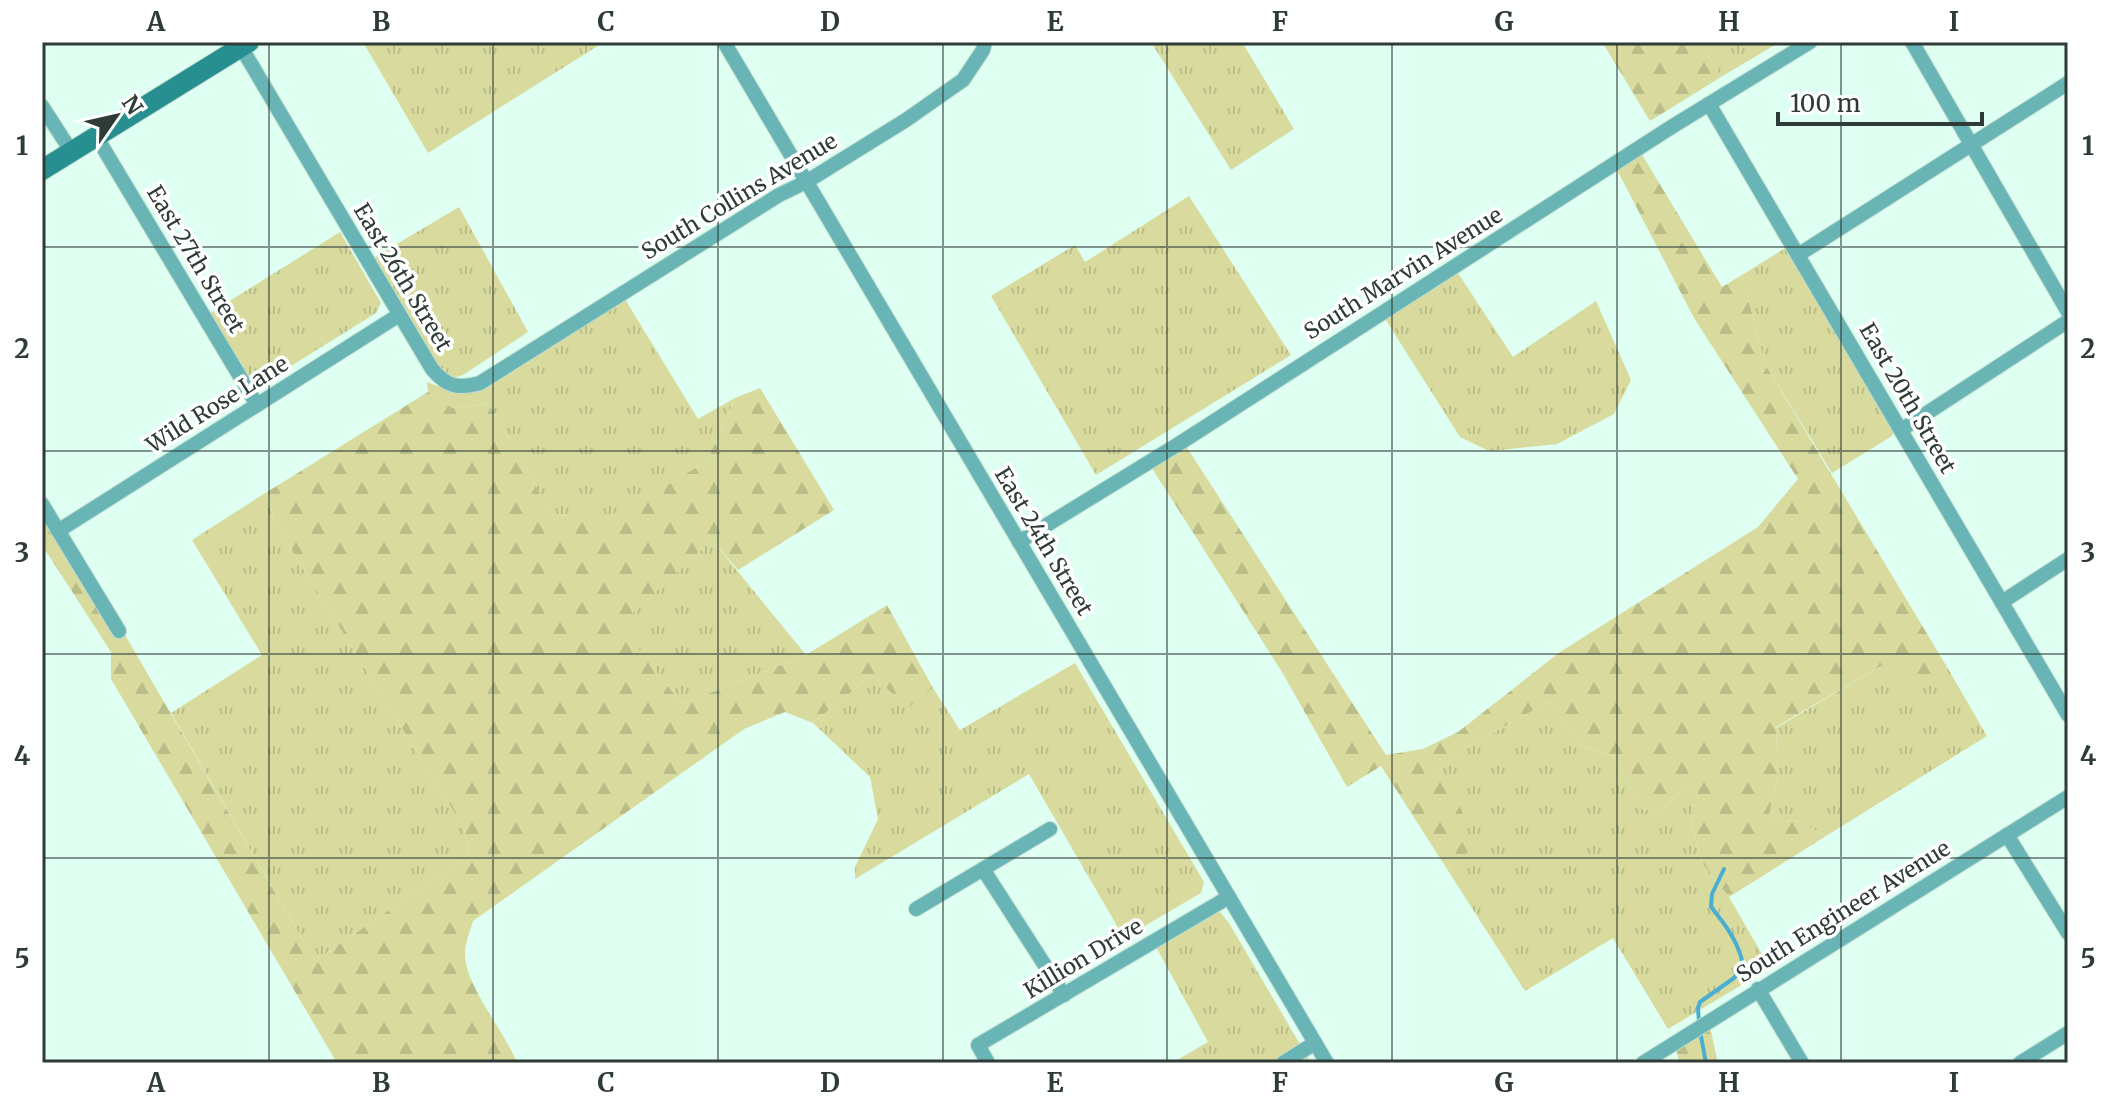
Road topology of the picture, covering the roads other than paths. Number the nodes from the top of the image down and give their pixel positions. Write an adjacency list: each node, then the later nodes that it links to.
1 (724, 42): 13 (street, East 24th Street)
2 (985, 42): 13 (street, South Collins Avenue)
3 (1810, 42): 7 (street, South Marvin Avenue)
4 (1912, 42): 10 (street)
5 (243, 44): 9 (main road); 17 (street, East 26th Street)
6 (2068, 83): 10 (street)
7 (1709, 104): 14 (street, East 20th Street); 23 (street, South Marvin Avenue)
8 (42, 106): 11 (street)
9 (96, 136): 11 (main road); 19 (street, East 27th Street)
10 (1971, 146): 14 (street); 16 (street)
11 (71, 151): 12 (main road)
12 (42, 170)
13 (806, 182): 15 (street, South Collins Avenue); 23 (street, East 24th Street)
14 (1798, 255): 20 (street, East 20th Street)
15 (596, 310): 17 (street, East 26th Street)
16 (2068, 312)
17 (399, 315): 19 (street, Wild Rose Lane)
18 (2068, 321): 20 (street)
19 (257, 405): 22 (street, Wild Rose Lane)
20 (1901, 430): 25 (street, East 20th Street)
21 (42, 504): 22 (street)
22 (58, 531): 26 (street)
23 (1019, 542): 32 (street, East 24th Street)
24 (2068, 559): 25 (street)
25 (2002, 602): 27 (street, East 20th Street)
26 (119, 631)
27 (2068, 715)
28 (2068, 797): 30 (street, South Engineer Avenue)
29 (1050, 829): 31 (street)
30 (2007, 835): 34 (street); 35 (street, South Engineer Avenue)
31 (983, 869): 33 (street); 36 (street)
32 (1229, 897): 36 (street, Killion Drive); 38 (street, East 24th Street)
33 (916, 909)
34 (2068, 933)
35 (1758, 989): 42 (street, South Engineer Avenue); 43 (street)
36 (1064, 995): 39 (street, Killion Drive)
37 (2068, 1033): 44 (street)
38 (1315, 1043): 40 (street); 41 (street, East 24th Street)
39 (988, 1063)
40 (1283, 1063)
41 (1327, 1063)
42 (1643, 1063)
43 (1802, 1063)
44 (2020, 1063)

